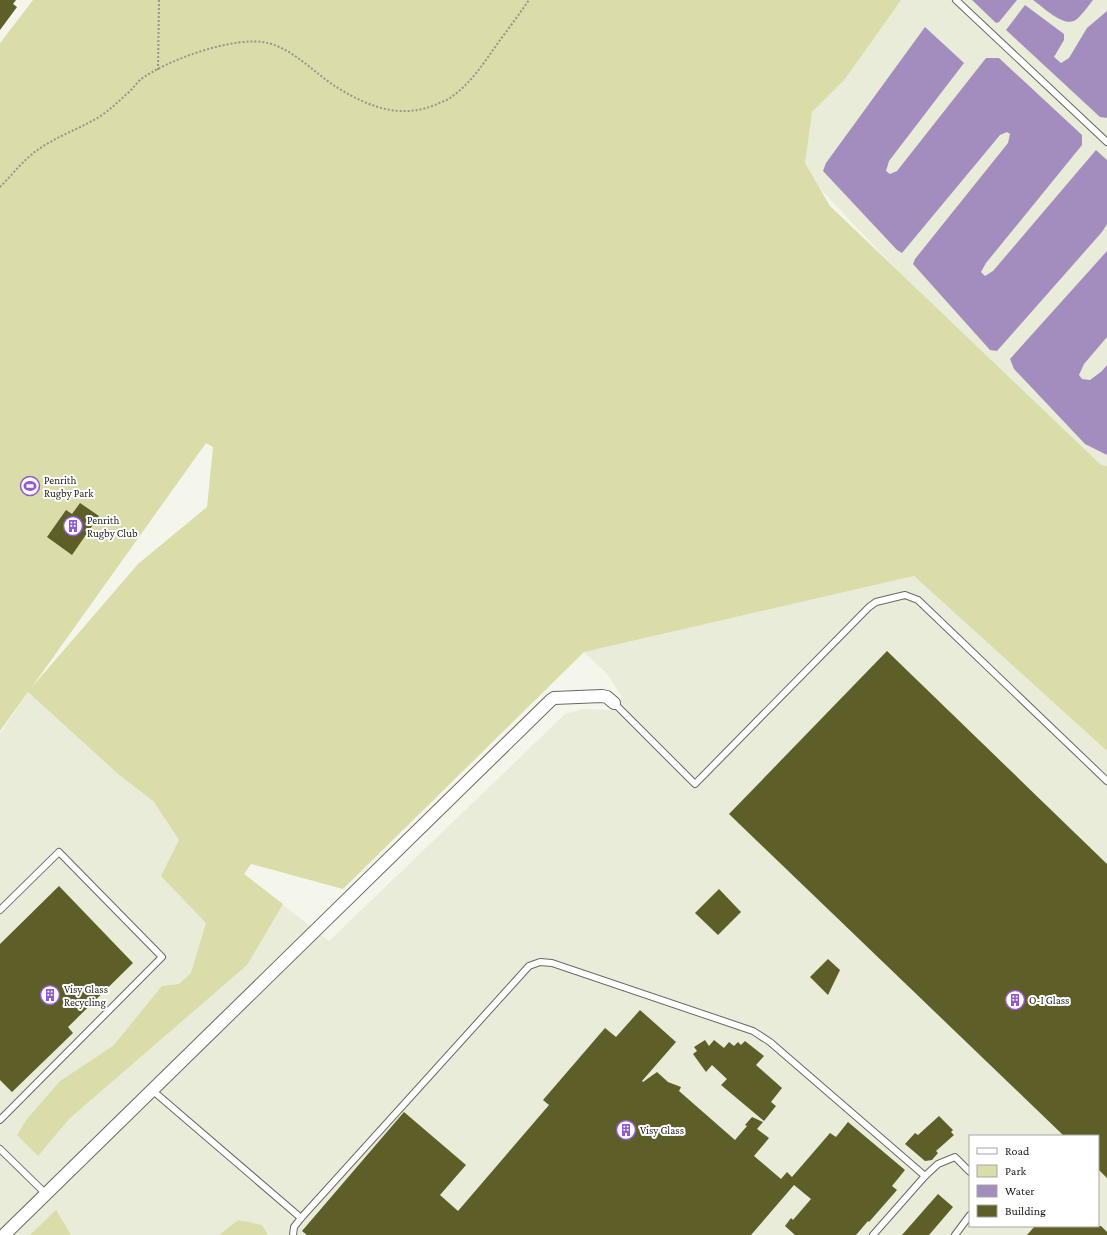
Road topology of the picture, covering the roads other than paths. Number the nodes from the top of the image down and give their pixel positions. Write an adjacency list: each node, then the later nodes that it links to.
1 (956, 0): 2 (lane)
2 (1107, 142)
3 (614, 704): 4 (lane); 6 (street)
4 (1107, 781)
5 (0, 910): 7 (lane)
6 (152, 1090): 11 (street); 13 (lane)
7 (0, 1120)
8 (0, 1149): 11 (lane)
9 (969, 1171): 10 (lane)
10 (925, 1176): 13 (lane); 16 (lane)
11 (46, 1194): 14 (street)
12 (969, 1216): 17 (lane)
13 (301, 1218): 15 (lane)
14 (4, 1235)
15 (293, 1235)
16 (873, 1235)
17 (955, 1235)

